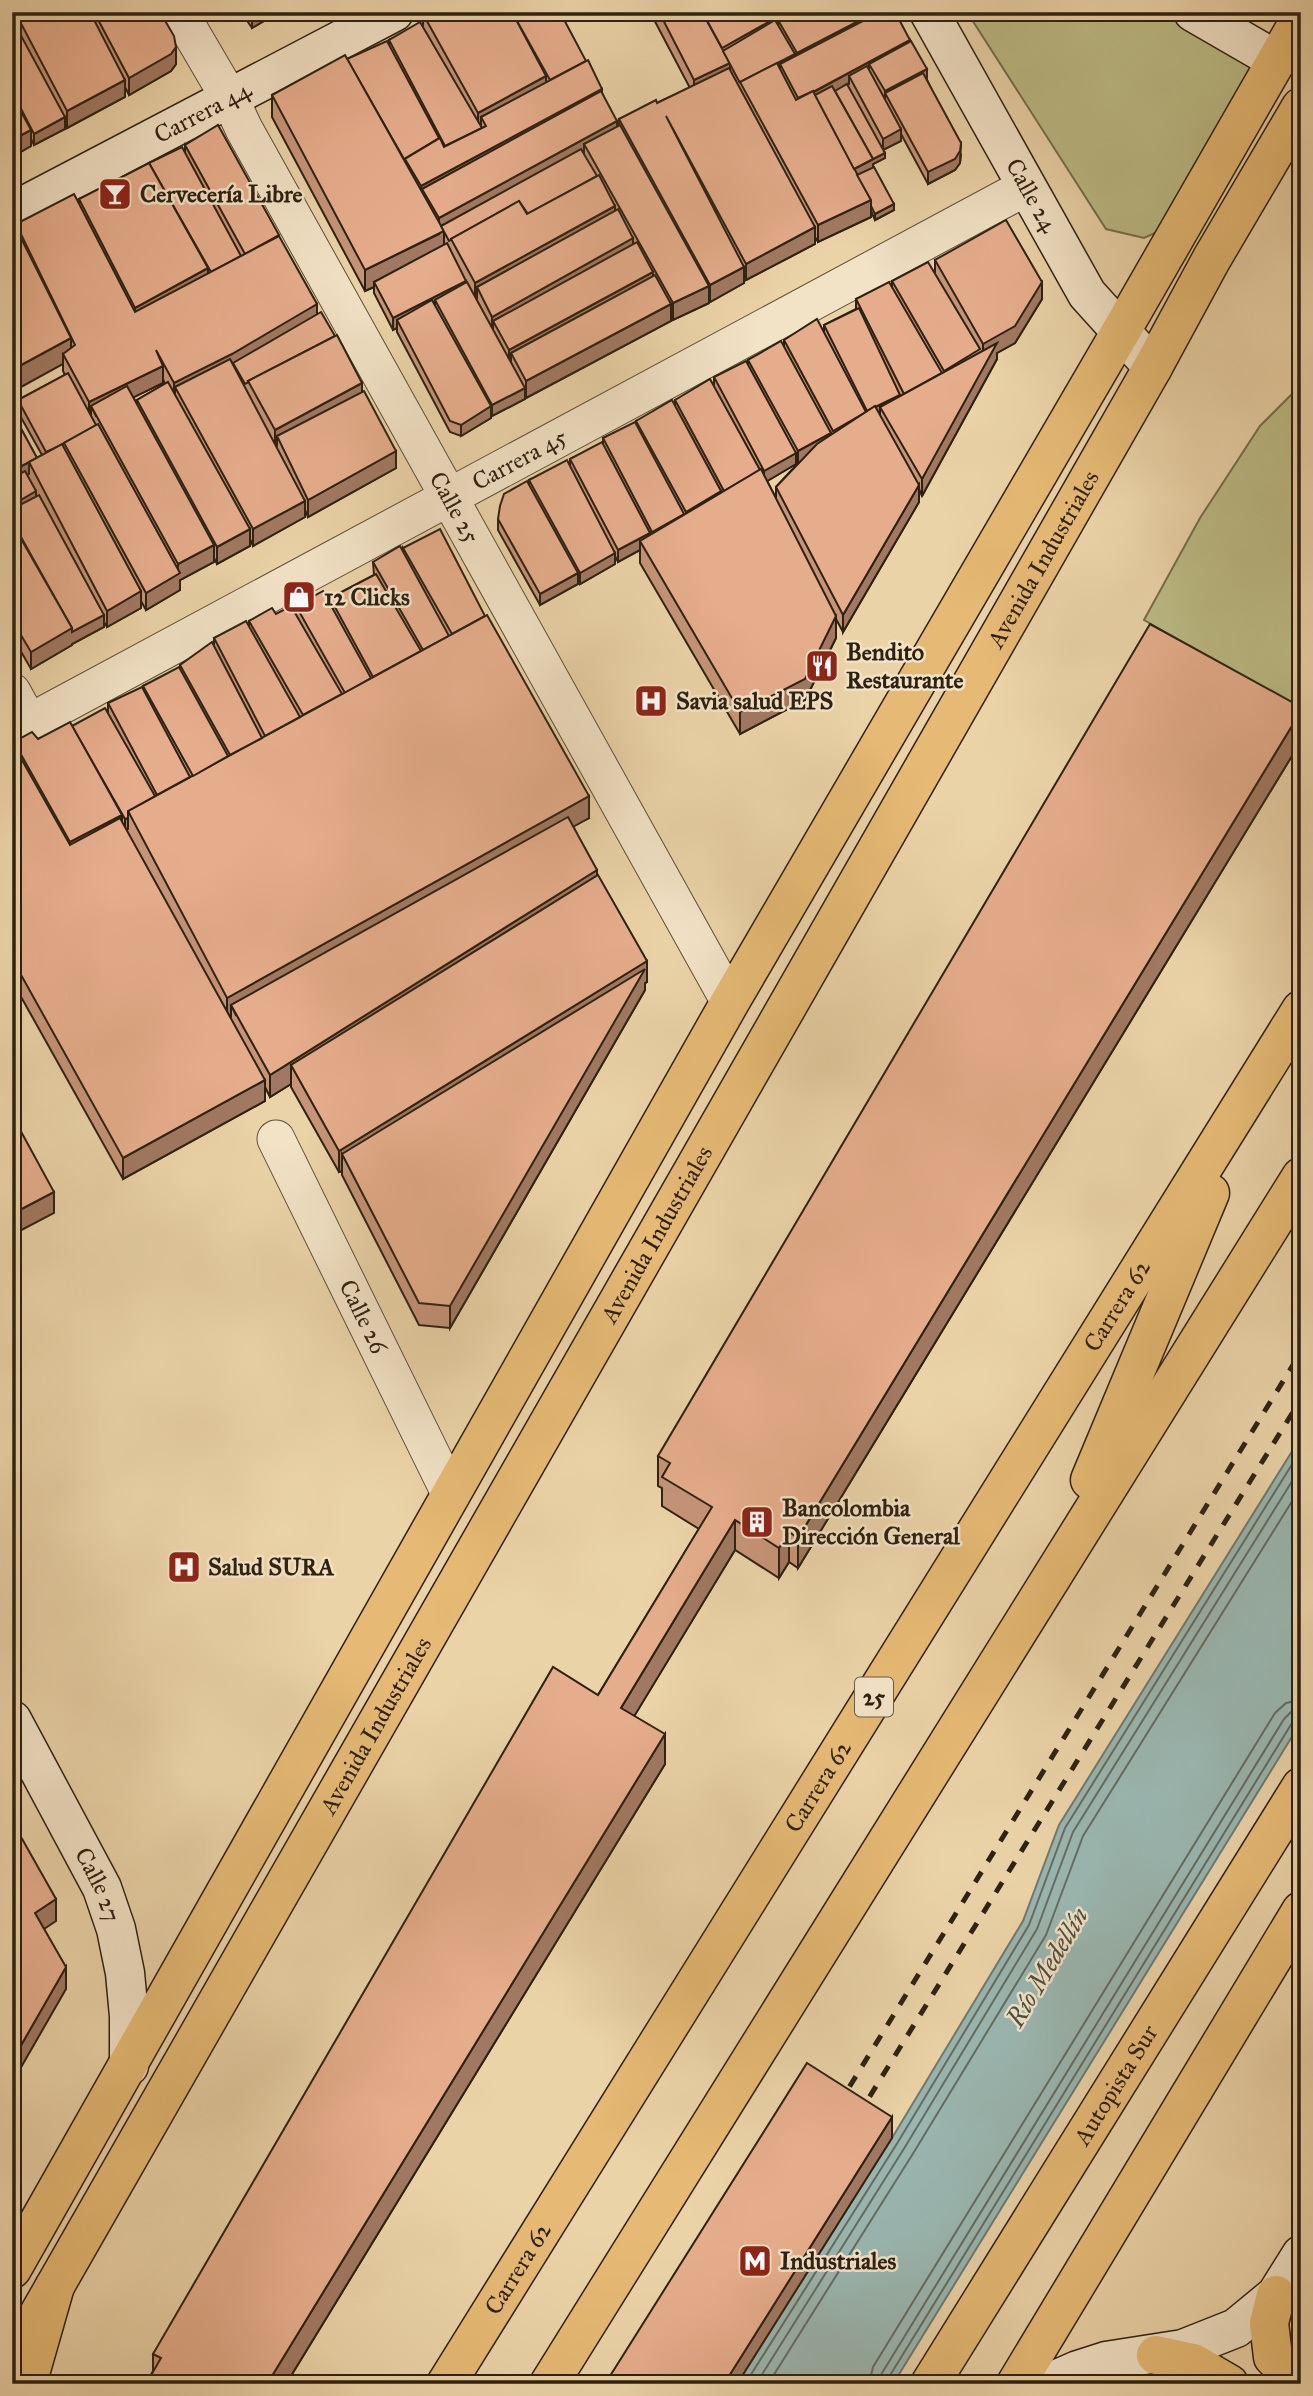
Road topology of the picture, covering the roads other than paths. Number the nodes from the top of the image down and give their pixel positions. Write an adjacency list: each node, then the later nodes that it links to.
1 (179, 12): 8 (street, Calle 25)
2 (394, 12): 8 (street, Carrera 44)
3 (929, 12): 10 (street, Calle 24)
4 (1193, 12): 6 (street)
5 (1301, 18): 7 (main road, Avenida Industriales)
6 (1232, 22): 7 (street)
7 (1276, 60): 12 (main road, Avenida Industriales)
8 (230, 99): 11 (street, Carrera 44); 14 (street, Calle 25)
9 (1301, 107): 13 (main road, Avenida Industriales)
10 (1026, 187): 12 (street, Calle 24); 14 (street, Carrera 45)
11 (12, 212)
12 (1120, 333): 13 (street, Calle 24); 16 (main road, Avenida Industriales)
13 (1153, 367): 29 (main road, Avenida Industriales)
14 (449, 497): 15 (street, Carrera 45); 16 (street, Calle 25)
15 (18, 716)
16 (730, 1002): 21 (main road, Avenida Industriales)
17 (1301, 1010): 18 (main road, Carrera 62 / 25)
18 (1255, 1085): 22 (main road); 34 (main road, Carrera 62 / 25)
19 (276, 1139): 21 (street, Calle 26)
20 (1301, 1177): 22 (main road)
21 (451, 1495): 26 (main road, Avenida Industriales)
22 (1044, 1589): 35 (main road)
23 (12, 1720): 26 (street, Calle 27)
24 (1301, 1787): 36 (main road, Autopista Sur)
25 (1301, 1911): 37 (main road)
26 (129, 2066): 28 (main road, Avenida Industriales)
27 (1301, 2255): 30 (street)
28 (12, 2269)
29 (55, 2286): 32 (main road, Avenida Industriales); 33 (main road)
30 (1276, 2295): 31 (street); 40 (main road)
31 (1157, 2355): 38 (street); 39 (main road)
32 (12, 2361)
33 (27, 2384)
34 (446, 2384)
35 (549, 2384)
36 (930, 2384)
37 (1016, 2384)
38 (1046, 2384)
39 (1229, 2384)
40 (1301, 2384)

